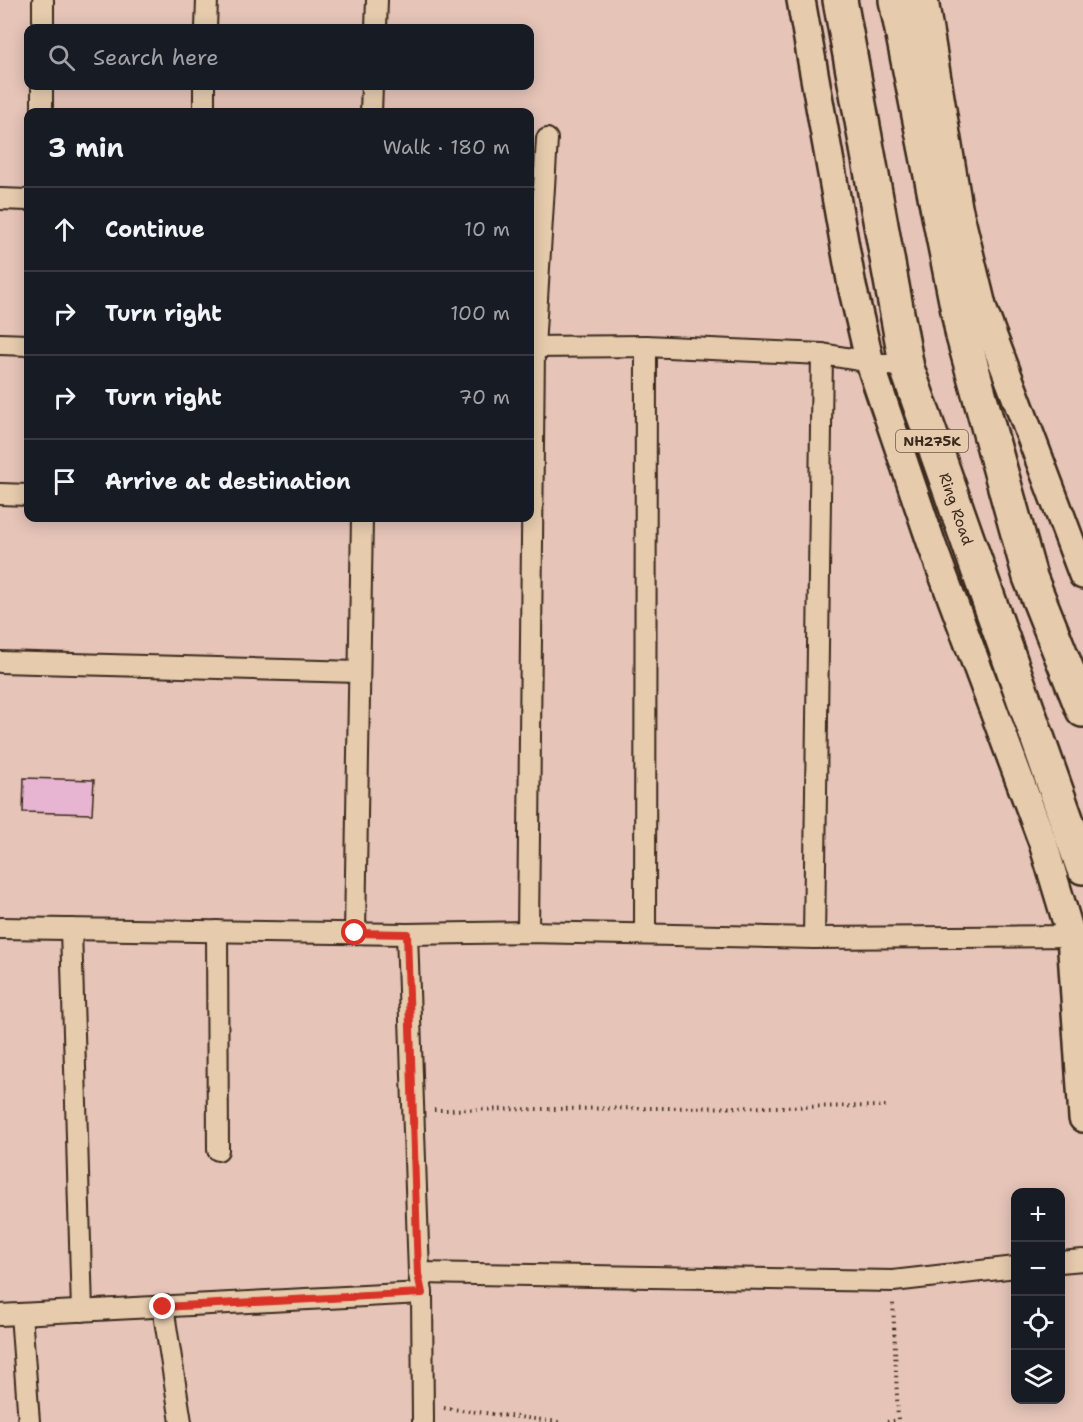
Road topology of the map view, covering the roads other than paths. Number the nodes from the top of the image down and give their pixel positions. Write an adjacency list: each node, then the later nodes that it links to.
1 (43, 0): 8 (street)
2 (207, 0): 9 (street)
3 (377, 0): 10 (street)
4 (801, 0): 26 (street)
5 (840, 0): 27 (highway, Ring Road / NH275K)
6 (896, 0): 35 (highway, NH275K)
7 (924, 0): 32 (street)
8 (43, 24)
9 (206, 24)
10 (375, 24)
11 (42, 90): 14 (street)
12 (204, 90): 15 (street)
13 (372, 90): 16 (street)
14 (42, 108)
15 (204, 108)
16 (371, 108)
17 (547, 139): 20 (street)
18 (0, 199): 19 (street)
19 (24, 200)
20 (534, 319)
21 (0, 344): 22 (street)
22 (24, 345)
23 (645, 346): 24 (street); 25 (street); 43 (street)
24 (534, 347)
25 (822, 354): 26 (street); 45 (street)
26 (870, 363): 27 (street); 44 (street)
27 (907, 368): 36 (highway, Ring Road / NH275K)
28 (0, 494): 29 (street)
29 (24, 495)
30 (362, 522): 34 (street)
31 (531, 522): 40 (street)
32 (1083, 575)
33 (0, 662): 34 (street)
34 (359, 672): 41 (street)
35 (1083, 710)
36 (1083, 867)
37 (0, 928): 38 (street)
38 (70, 929): 39 (street); 53 (street)
39 (217, 931): 41 (street); 47 (street)
40 (528, 932): 42 (street); 43 (street)
41 (355, 933): 42 (street)
42 (407, 934): 51 (street)
43 (645, 934): 45 (street)
44 (1077, 936): 45 (street); 46 (street)
45 (814, 938)
46 (1083, 1118)
47 (218, 1150)
48 (1083, 1260): 49 (street)
49 (1065, 1262)
50 (1011, 1268): 51 (street)
51 (420, 1283): 52 (street); 56 (street)
52 (163, 1307): 53 (street); 58 (street)
53 (82, 1311): 54 (street)
54 (21, 1314): 55 (street); 57 (street)
55 (0, 1315)
56 (423, 1414)
57 (29, 1422)
58 (181, 1422)

